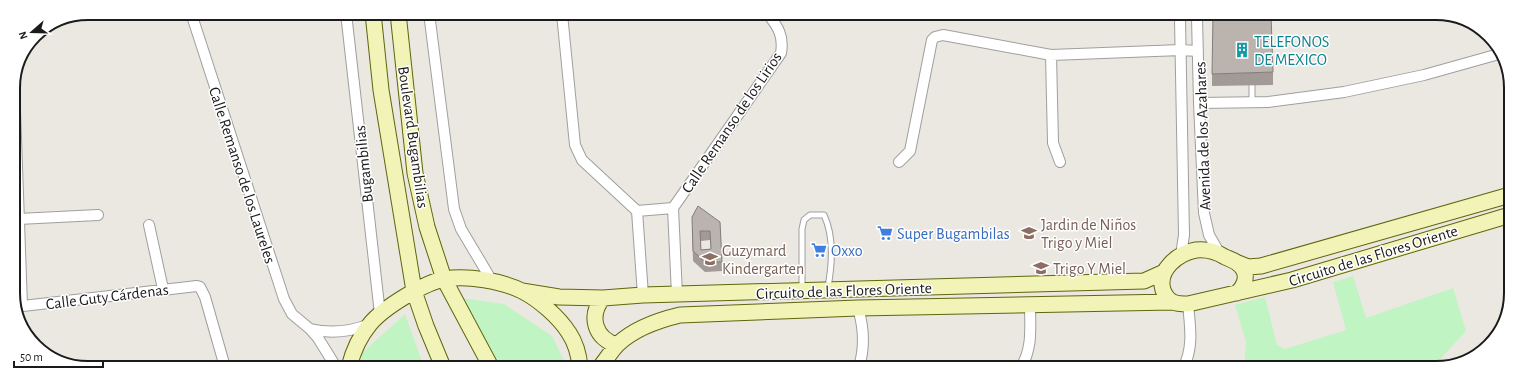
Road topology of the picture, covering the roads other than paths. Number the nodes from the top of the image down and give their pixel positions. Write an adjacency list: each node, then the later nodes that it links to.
1 (193, 20): 47 (street, Calle Remanso de los Laureles)
2 (347, 20): 46 (street, Bugambilias)
3 (374, 20): 34 (street, Boulevard Bugambilias)
4 (399, 20): 30 (street, Boulevard Bugambilias)
5 (430, 20): 31 (street, Boulevard Bugambilias)
6 (563, 20): 21 (street)
7 (772, 20): 20 (street, Calle Remanso de los Lirios)
8 (1180, 20): 10 (street, Avenida de los Azahares)
9 (1196, 20): 11 (street, Avenida de los Azahares)
10 (1181, 50): 11 (street); 12 (street); 27 (street, Avenida de los Azahares)
11 (1198, 52): 15 (street, Avenida de los Azahares)
12 (1052, 55): 17 (street); 18 (street)
13 (1495, 55): 16 (street)
14 (1252, 78): 16 (lane)
15 (1199, 103): 16 (street); 26 (street, Avenida de los Azahares)
16 (1252, 103)
17 (899, 162)
18 (1060, 162)
19 (1504, 197): 28 (street, Circuito de las Flores Oriente)
20 (673, 208): 21 (street, Calle Remanso de los Lirios); 39 (street, Calle Remanso de los Lirios)
21 (637, 211): 38 (street)
22 (98, 215): 24 (street)
23 (1504, 217): 37 (street, Circuito de las Flores Oriente)
24 (20, 219)
25 (149, 225): 32 (street)
26 (1220, 254): 27 (street); 28 (street)
27 (1181, 255): 29 (street)
28 (1238, 263): 37 (street)
29 (1164, 272): 33 (street, Circuito de las Flores Oriente); 41 (street)
30 (444, 279): 31 (street); 34 (street); 53 (street, Boulevard Bugambilias)
31 (492, 281): 35 (street)
32 (163, 289): 44 (street, Calle Guty Cárdenas); 49 (street, Calle Guty Cárdenas)
33 (828, 290): 36 (street, Circuito de las Flores Oriente); 36 (lane)
34 (414, 291): 46 (street); 52 (street, Boulevard Bugambilias)
35 (522, 291): 40 (street, Circuito de las Flores Oriente); 54 (street)
36 (802, 291): 39 (street, Circuito de las Flores Oriente)
37 (1236, 293): 43 (street)
38 (643, 295): 39 (street, Circuito de las Flores Oriente); 40 (street, Circuito de las Flores Oriente)
39 (677, 295)
40 (603, 298): 48 (street)
41 (1172, 302): 42 (street, Circuito de las Flores Oriente); 43 (street)
42 (1030, 304): 45 (street, Circuito de las Flores Oriente); 57 (street)
43 (1188, 304): 58 (street)
44 (21, 307)
45 (858, 308): 48 (street, Circuito de las Flores Oriente); 56 (street)
46 (375, 319): 47 (street); 51 (street)
47 (310, 329): 50 (street, Calle Remanso de los Laureles)
48 (617, 345): 55 (street, Circuito de las Flores Oriente)
49 (223, 361)
50 (333, 361)
51 (351, 361)
52 (441, 361)
53 (488, 361)
54 (579, 361)
55 (605, 361)
56 (860, 361)
57 (1024, 361)
58 (1186, 361)

